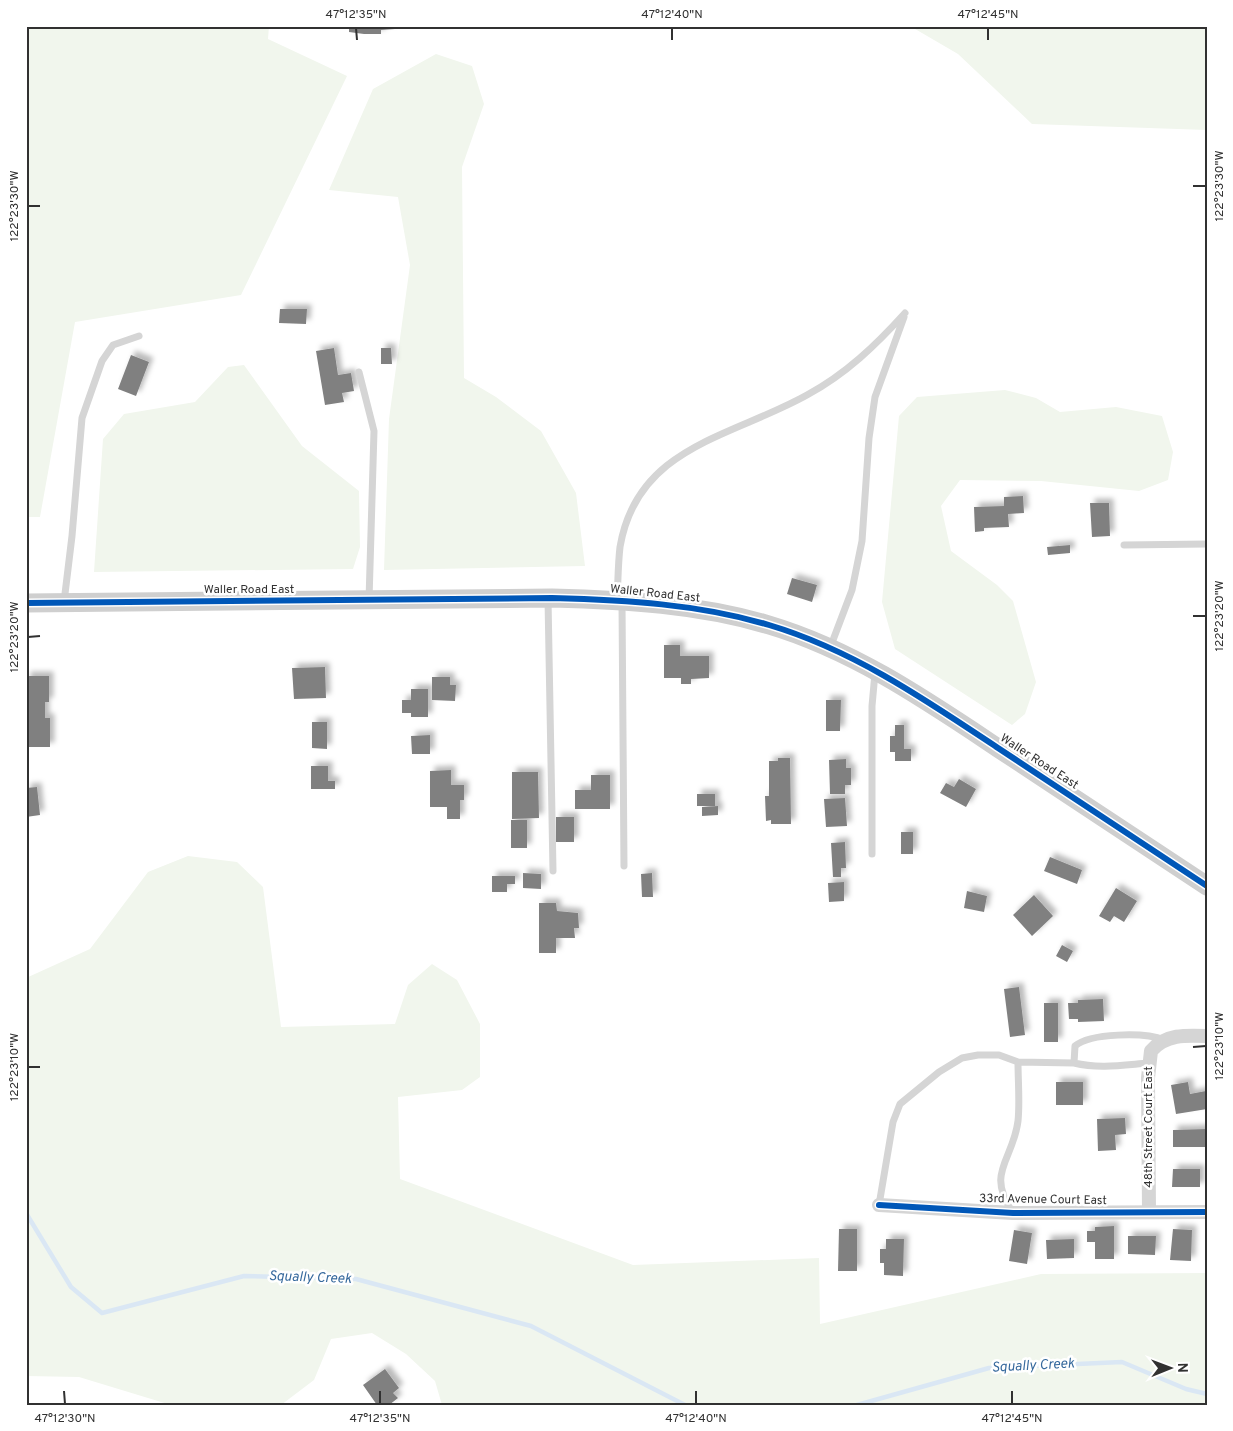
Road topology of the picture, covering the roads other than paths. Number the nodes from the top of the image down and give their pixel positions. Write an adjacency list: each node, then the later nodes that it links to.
1 (138, 336): 9 (lane)
2 (359, 372): 6 (lane)
3 (1207, 544): 4 (lane)
4 (1124, 545)
5 (548, 598): 6 (street, Waller Road East); 7 (street, Waller Road East); 14 (lane)
6 (369, 600): 9 (street, Waller Road East)
7 (619, 600): 10 (street, Waller Road East); 10 (lane); 13 (lane)
8 (26, 603): 9 (street, Waller Road East)
9 (64, 603)
10 (830, 648): 11 (street, Waller Road East)
11 (875, 670): 12 (lane); 15 (street, Waller Road East)
12 (872, 854)
13 (624, 866)
14 (552, 871)
15 (1207, 886)
16 (1207, 1036): 17 (street)
17 (1160, 1042): 19 (lane); 20 (street, 48th Street Court East)
18 (1018, 1062): 19 (lane); 21 (lane); 24 (lane)
19 (1074, 1063): 20 (lane)
20 (1148, 1063): 22 (street, 48th Street Court East)
21 (879, 1205): 24 (street, 33rd Avenue Court East)
22 (1149, 1212): 23 (street, 33rd Avenue Court East); 24 (street, 33rd Avenue Court East)
23 (1207, 1212)
24 (1013, 1214)

